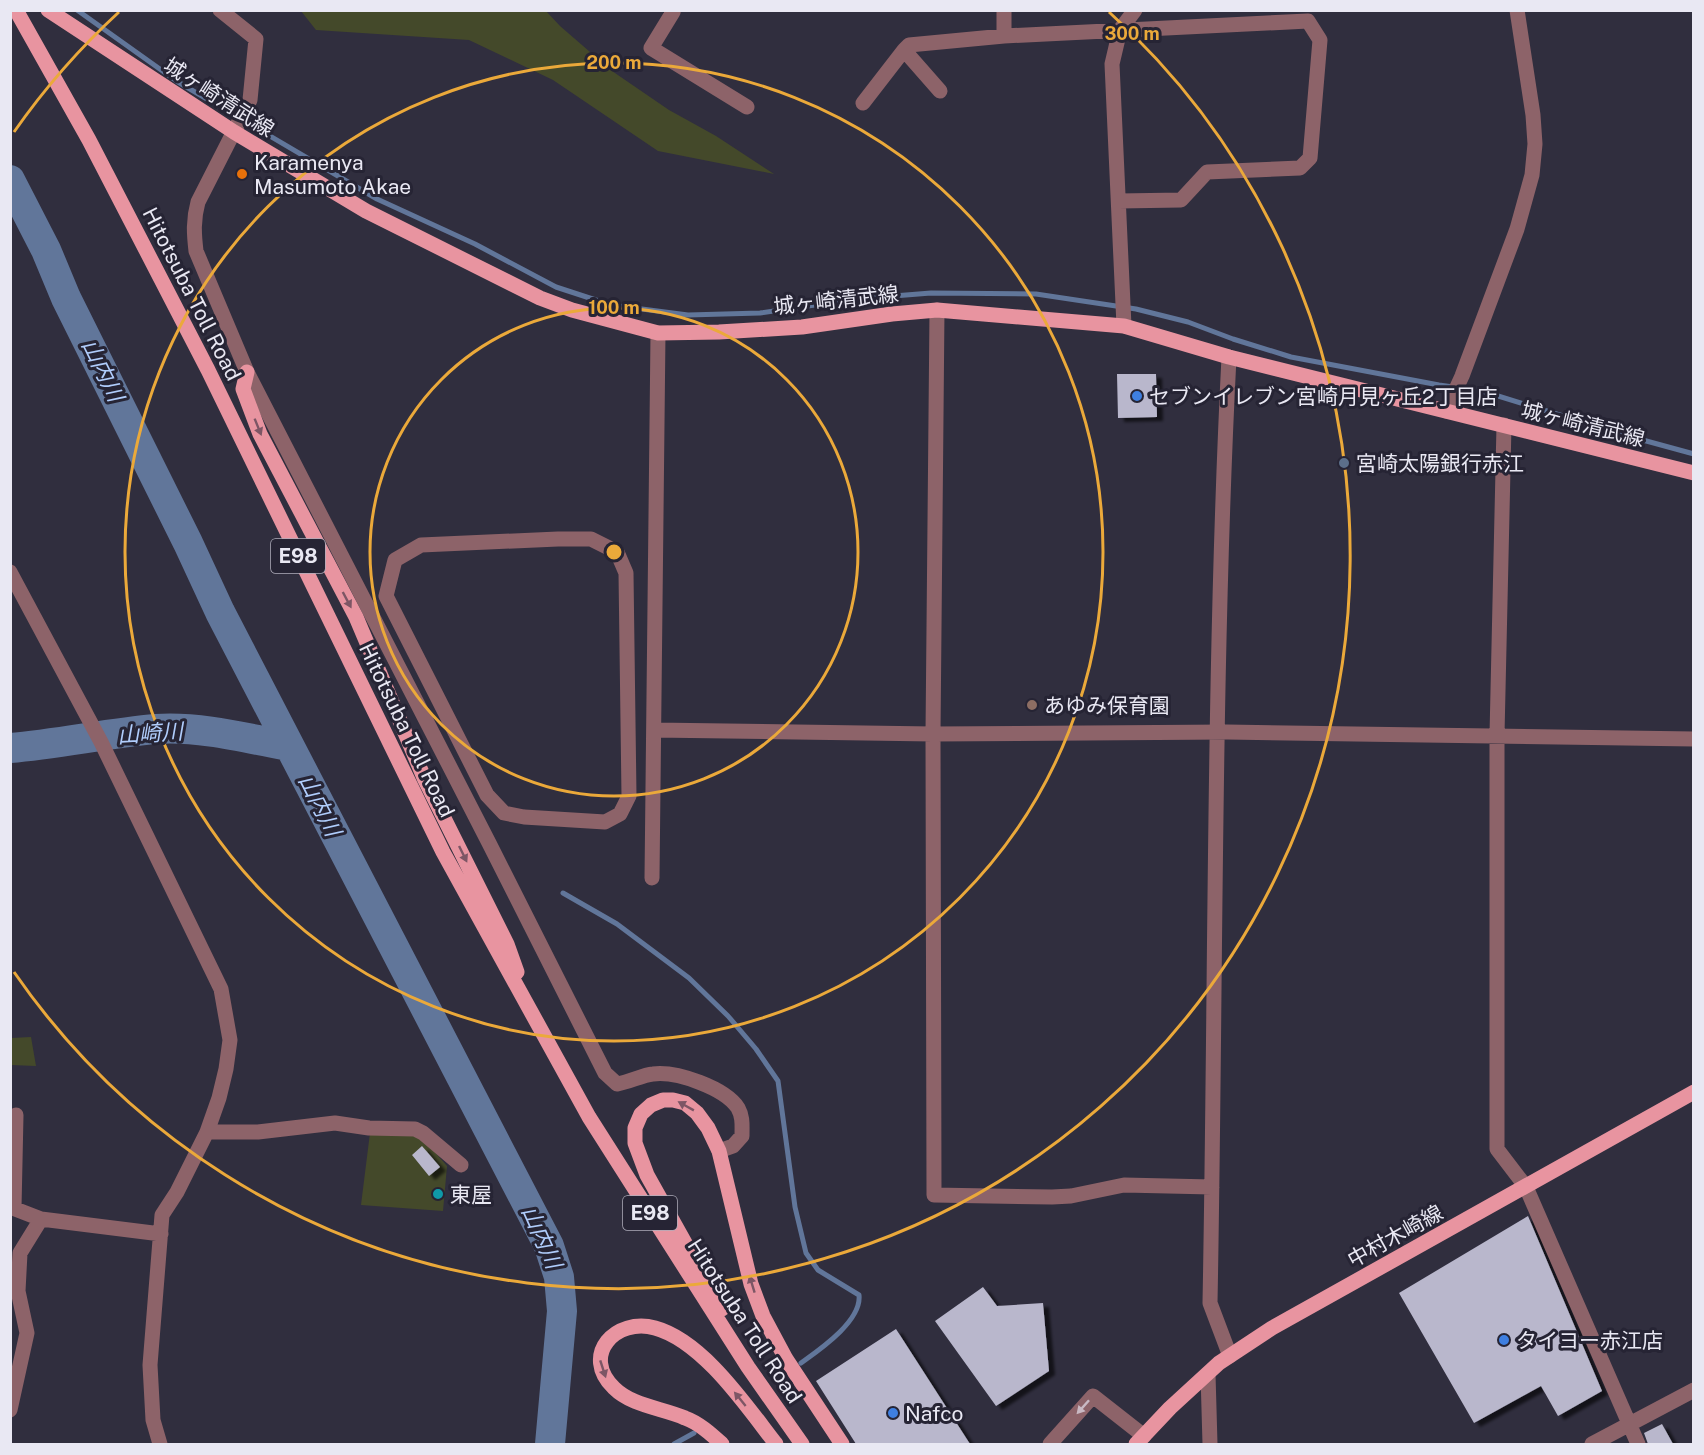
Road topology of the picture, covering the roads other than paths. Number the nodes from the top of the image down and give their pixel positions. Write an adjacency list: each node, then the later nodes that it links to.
1 (16, 10): 33 (main road, Hitotsuba Toll Road / E98)
2 (48, 10): 14 (main road, 城ヶ崎清武線)
3 (220, 10): 14 (street)
4 (671, 10): 13 (street)
5 (1004, 10): 9 (street)
6 (1135, 10): 8 (street)
7 (1517, 10): 21 (street)
8 (1120, 30): 9 (street); 15 (street); 15 (street)
9 (1004, 36): 10 (street)
10 (904, 50): 11 (street); 12 (street)
11 (940, 91)
12 (863, 103)
13 (747, 107)
14 (234, 132): 18 (main road, 城ヶ崎清武線); 20 (street)
15 (1119, 201): 17 (street)
16 (937, 310): 17 (main road, 城ヶ崎清武線); 18 (main road, 城ヶ崎清武線); 29 (street)
17 (1123, 322): 19 (main road, 城ヶ崎清武線)
18 (658, 333): 26 (street)
19 (1229, 357): 21 (main road, 城ヶ崎清武線); 28 (street)
20 (247, 372): 33 (main road, one-way to 33); 37 (street)
21 (1449, 404): 22 (main road, 城ヶ崎清武線)
22 (1504, 425): 23 (main road, 城ヶ崎清武線); 30 (street)
23 (1694, 473)
24 (10, 572): 36 (street)
25 (628, 708): 25 (street); 26 (street)
26 (654, 709): 27 (street)
27 (654, 730): 29 (street); 32 (street)
28 (1216, 732): 29 (street); 30 (street); 39 (street)
29 (933, 734): 39 (street)
30 (1497, 735): 31 (street); 40 (street)
31 (1694, 739)
32 (652, 878)
33 (531, 1012): 48 (main road, Hitotsuba Toll Road / E98)
34 (1694, 1092): 40 (main road, 中村木崎線)
35 (16, 1114): 41 (street)
36 (207, 1132): 38 (street); 43 (street)
37 (718, 1151): 48 (main road, one-way to 48); 55 (main road, one-way to 37)
38 (461, 1166)
39 (1212, 1187): 44 (street)
40 (1526, 1187): 44 (main road, 中村木崎線); 49 (street)
41 (12, 1207): 42 (street)
42 (41, 1219): 43 (street); 47 (street)
43 (161, 1234): 51 (street)
44 (1230, 1356): 45 (main road, 中村木崎線)
45 (1208, 1374): 50 (main road, 中村木崎線); 57 (street)
46 (1694, 1390): 49 (street)
47 (10, 1410)
48 (777, 1410): 54 (main road, Hitotsuba Toll Road / E98)
49 (1630, 1425): 58 (street); 59 (street)
50 (1140, 1440): 56 (street, one-way to 56)
51 (160, 1444)
52 (722, 1444): 53 (main road, one-way to 52)
53 (776, 1444)
54 (802, 1444)
55 (842, 1444)
56 (1050, 1444)
57 (1210, 1444)
58 (1592, 1444)
59 (1638, 1444)

